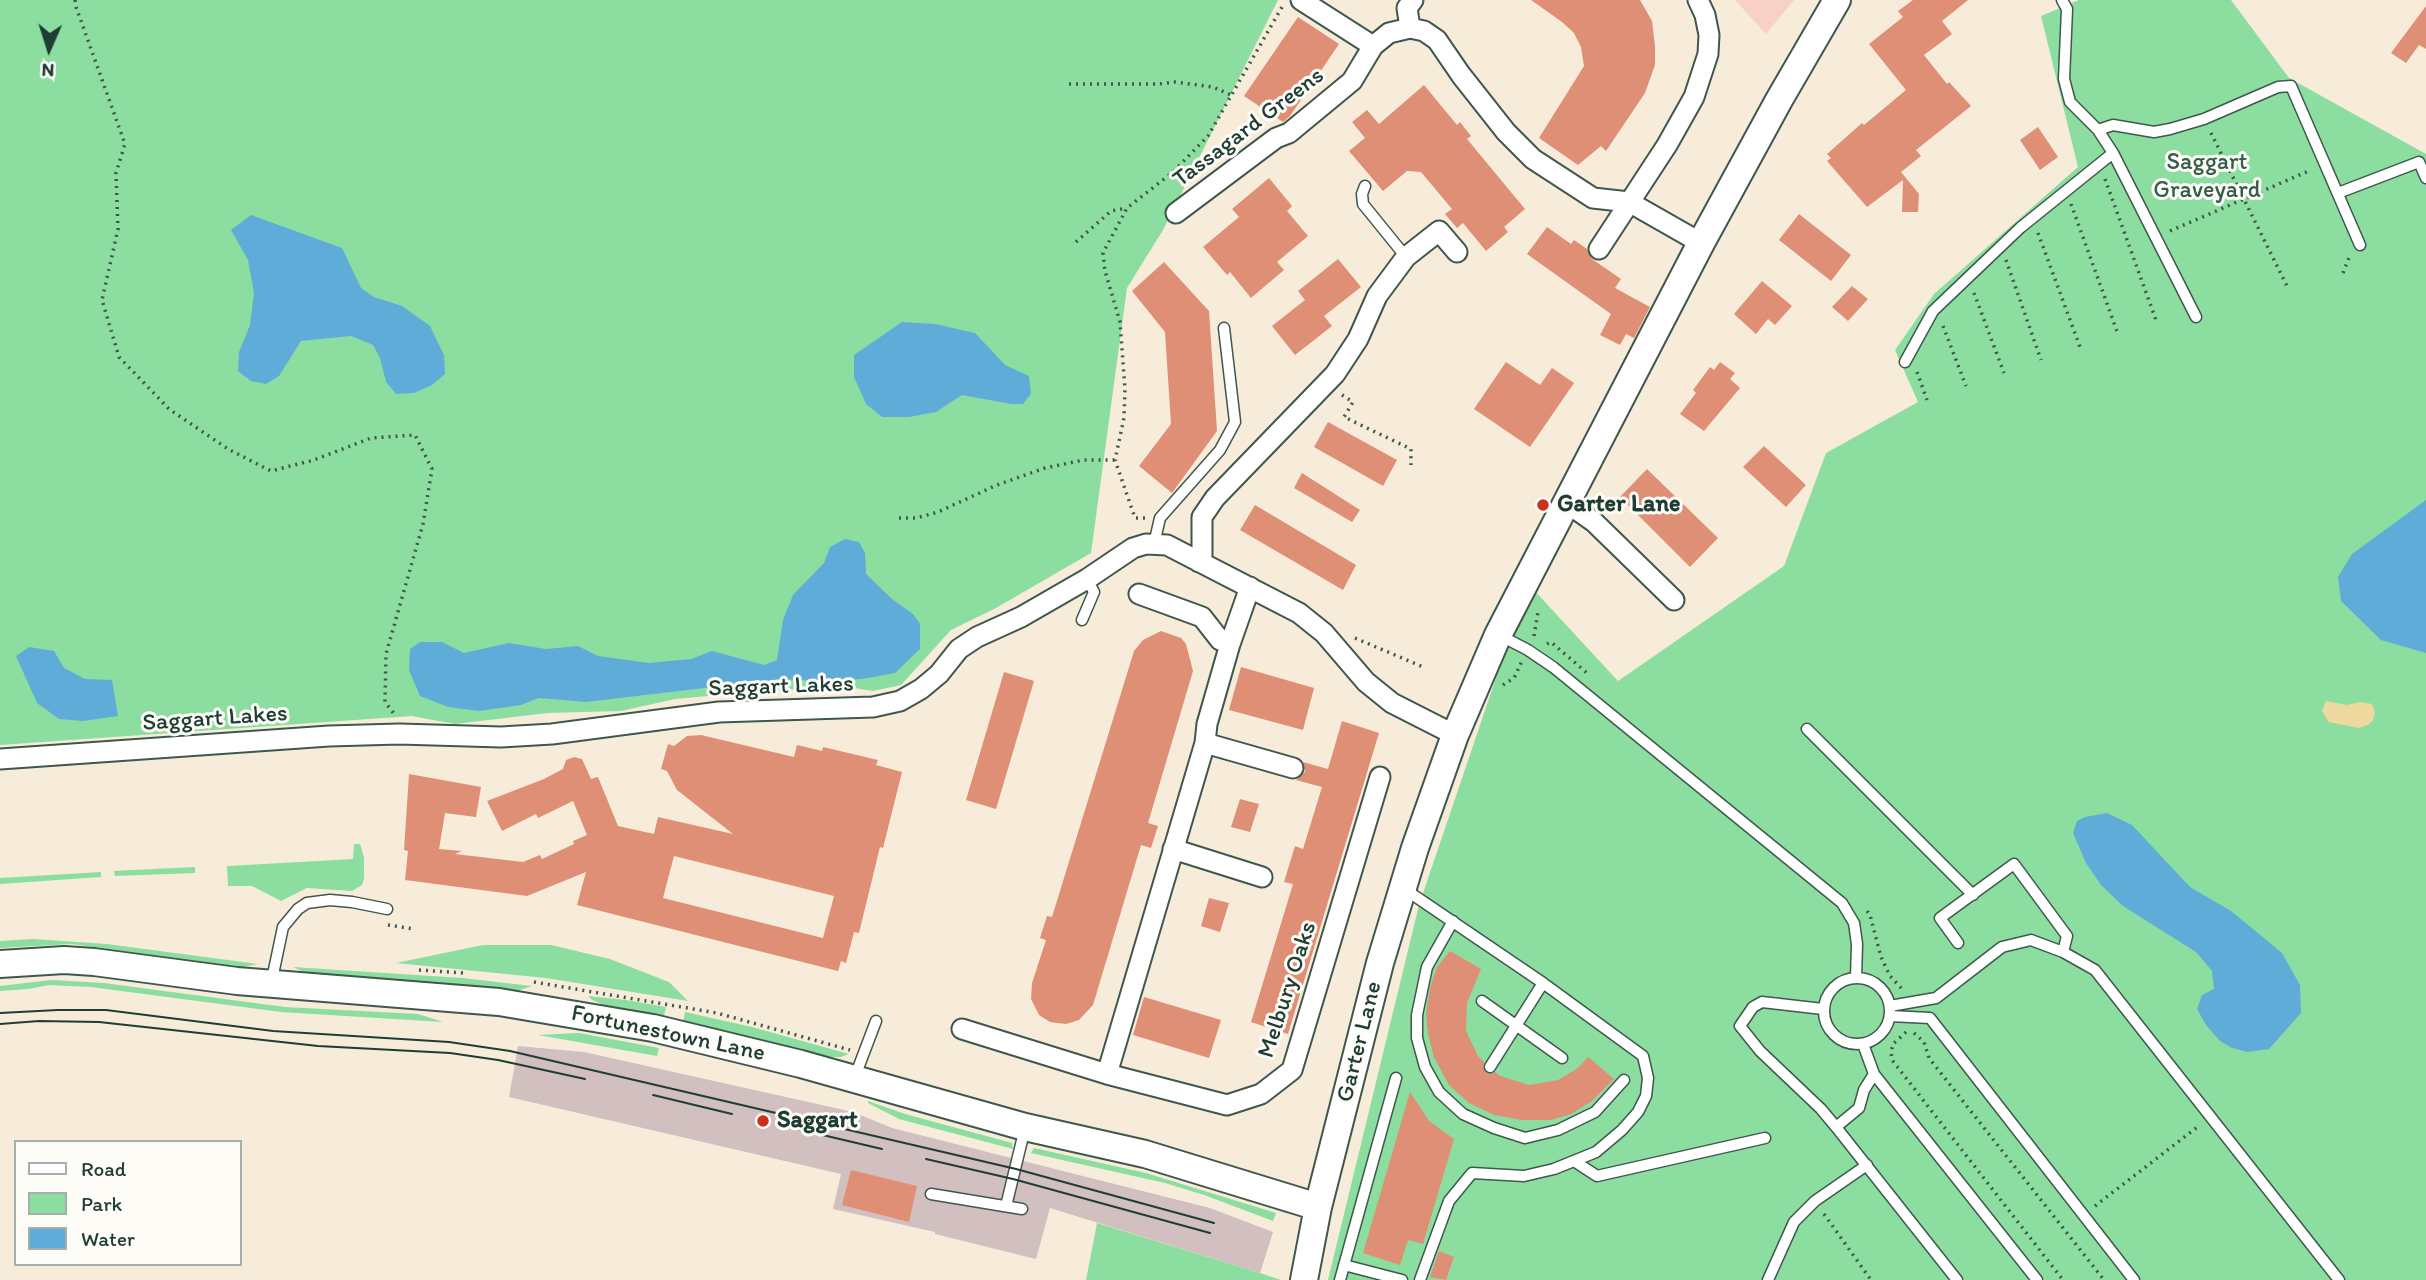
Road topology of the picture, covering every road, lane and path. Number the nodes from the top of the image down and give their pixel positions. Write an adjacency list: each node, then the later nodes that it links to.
1 (75, 0): 66 (path)
2 (1286, 0): 11 (path)
3 (1301, 0): 9 (street)
4 (1413, 0): 8 (street)
5 (1698, 0): 22 (street)
6 (2062, 0): 13 (lane)
7 (1830, 10): 28 (street, Garter Lane)
8 (1410, 28): 9 (street, Tassagard Greens); 22 (street)
9 (1373, 46): 24 (street, Tassagard Greens)
10 (1069, 84): 11 (path)
11 (1231, 95): 23 (path)
12 (2204, 118): 13 (lane); 16 (lane); 21 (path)
13 (2098, 130): 14 (lane)
14 (2113, 153): 15 (lane); 37 (lane)
15 (2099, 164): 19 (lane); 38 (path)
16 (2325, 164): 20 (lane); 21 (path)
17 (2426, 178): 20 (lane)
18 (1365, 186): 33 (lane)
19 (2066, 191): 25 (lane); 40 (path)
20 (2338, 193): 29 (lane)
21 (2244, 199): 26 (path); 35 (path)
22 (1629, 202): 28 (street); 31 (street)
23 (1127, 208): 27 (path); 49 (path)
24 (1176, 213)
25 (2033, 218): 30 (lane); 41 (path)
26 (2165, 233)
27 (1076, 242)
28 (1701, 243): 51 (street, Garter Lane)
29 (2360, 245)
30 (2001, 246): 34 (lane); 43 (path)
31 (1599, 249)
32 (1457, 252): 33 (street)
33 (1406, 257): 55 (street)
34 (1969, 277): 36 (lane); 45 (path)
35 (2288, 288)
36 (1936, 308): 42 (lane); 46 (path)
37 (2196, 317)
38 (2156, 320)
39 (1224, 328): 53 (lane)
40 (2118, 334)
41 (2080, 347)
42 (1911, 352): 44 (lane); 48 (path)
43 (2041, 360)
44 (1905, 362)
45 (2004, 373)
46 (1966, 386)
47 (1333, 390): 50 (path)
48 (1927, 400)
49 (1115, 460): 52 (path); 53 (path)
50 (1411, 465)
51 (1567, 503): 59 (street); 62 (street, Garter Lane)
52 (900, 518)
53 (1160, 518): 54 (lane)
54 (1154, 544): 55 (street); 56 (street, Saggart Lakes)
55 (1199, 562): 57 (street)
56 (1087, 579): 60 (lane); 66 (street, Saggart Lakes)
57 (1250, 587): 63 (street); 67 (street)
58 (1139, 594): 63 (street)
59 (1674, 600)
60 (1082, 620)
61 (1348, 633): 64 (path)
62 (1498, 635): 67 (street, Garter Lane); 84 (lane)
63 (1230, 644): 68 (street)
64 (1423, 667)
65 (1807, 729): 75 (lane)
66 (399, 734): 69 (street, Saggart Lakes)
67 (1455, 735): 74 (street, Garter Lane)
68 (1205, 743): 70 (street); 72 (street)
69 (0, 759)
70 (1293, 768)
71 (1380, 777): 99 (street, Melbury Oaks)
72 (1173, 849): 73 (street); 99 (street)
73 (1262, 877)
74 (1403, 888): 78 (lane); 115 (street, Garter Lane)
75 (1973, 895): 81 (lane); 82 (lane)
76 (387, 909): 86 (lane)
77 (1870, 915): 88 (path)
78 (1453, 921): 85 (lane); 105 (lane)
79 (388, 924): 80 (path)
80 (414, 929)
81 (1958, 943)
82 (2063, 952): 88 (lane); 106 (lane)
83 (0, 964): 86 (street, Fortunestown Lane)
84 (1856, 978): 89 (lane); 90 (lane)
85 (1543, 983): 93 (lane); 110 (lane)
86 (271, 984): 102 (street, Fortunestown Lane)
87 (1482, 1001): 93 (lane)
88 (1909, 1003): 90 (lane)
89 (1823, 1009): 96 (lane); 107 (lane)
90 (1890, 1011): 91 (lane); 96 (lane)
91 (1908, 1017): 95 (path); 117 (lane)
92 (876, 1021): 102 (lane)
93 (1516, 1025): 97 (lane); 98 (lane)
94 (961, 1029): 99 (street, Melbury Oaks)
95 (1908, 1031): 127 (path); 128 (path)
96 (1863, 1044): 100 (lane)
97 (1562, 1058)
98 (1490, 1067)
99 (1107, 1074)
100 (1874, 1074): 107 (lane); 126 (lane)
101 (1396, 1078): 118 (lane)
102 (854, 1079): 108 (street, Fortunestown Lane)
103 (1624, 1080): 105 (lane)
104 (1469, 1104): 105 (lane)
105 (1464, 1114)
106 (2210, 1118): 117 (path); 130 (lane)
107 (1836, 1126): 111 (lane)
108 (1025, 1127): 114 (lane); 115 (street, Fortunestown Lane)
109 (1765, 1138): 110 (lane)
110 (1574, 1161): 122 (lane)
111 (1867, 1165): 113 (lane); 125 (lane)
112 (931, 1194): 114 (lane)
113 (1815, 1201): 123 (lane); 124 (path)
114 (1006, 1206): 116 (lane)
115 (1318, 1207): 119 (street, Garter Lane)
116 (1022, 1209)
117 (2084, 1215): 129 (lane)
118 (1344, 1265): 120 (lane); 121 (lane)
119 (1304, 1280)
120 (1340, 1280)
121 (1402, 1280)
122 (1420, 1280)
123 (1768, 1280)
124 (1871, 1280)
125 (1957, 1280)
126 (2037, 1280)
127 (2063, 1280)
128 (2104, 1280)
129 (2134, 1280)
130 (2339, 1280)

